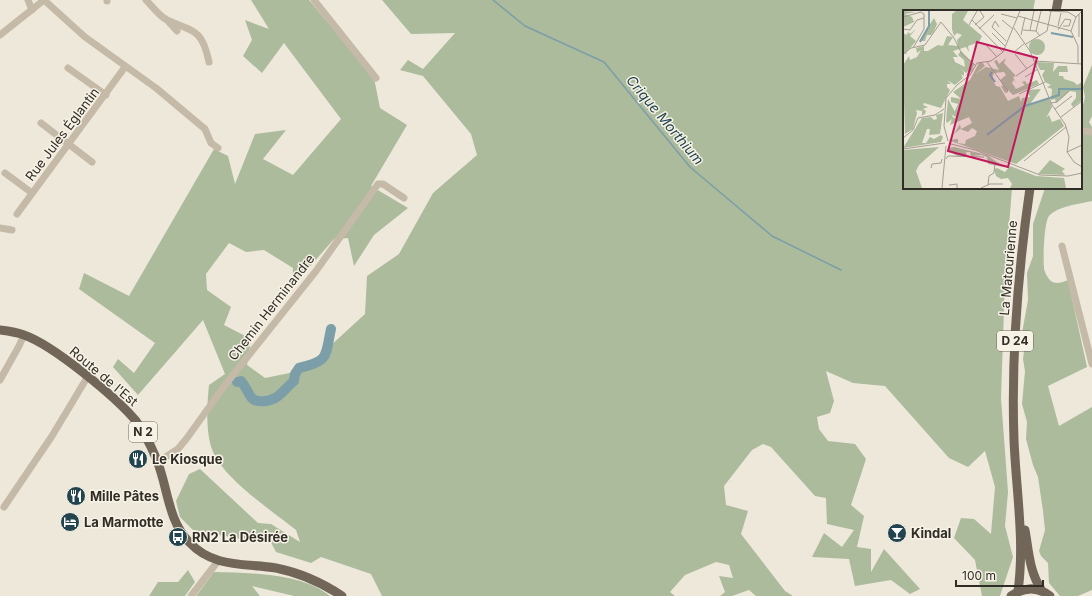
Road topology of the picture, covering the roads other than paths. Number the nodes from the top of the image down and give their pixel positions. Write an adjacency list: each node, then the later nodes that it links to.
1 (28, 0): 6 (street)
2 (44, 0): 6 (street); 12 (street)
3 (146, 0): 8 (street)
4 (314, 0): 14 (street)
5 (1058, 0): 7 (main road)
6 (32, 10): 10 (street)
7 (1056, 10)
8 (166, 19): 9 (street); 11 (street)
9 (177, 31)
10 (0, 35)
11 (209, 62)
12 (125, 67): 15 (street, Rue Jules Églantin); 20 (street)
13 (68, 68): 15 (street)
14 (376, 78)
15 (106, 95): 19 (street, Rue Jules Églantin)
16 (41, 124): 19 (street)
17 (1082, 132): 18 (street)
18 (1092, 132)
19 (68, 145): 21 (street); 24 (street, Rue Jules Églantin)
20 (218, 148)
21 (92, 162)
22 (6, 173): 24 (street)
23 (1030, 189): 36 (main road, La Matourienne / D 24)
24 (32, 193): 26 (street, Rue Jules Églantin)
25 (404, 198): 35 (street, Chemin Herminandre)
26 (17, 214)
27 (0, 228): 28 (street)
28 (12, 230)
29 (1062, 246): 32 (street)
30 (0, 330): 31 (main road, Route de l'Est / N 2)
31 (24, 335): 33 (main road, Route de l'Est / N 2); 34 (street)
32 (1092, 364)
33 (88, 376): 35 (main road, Route de l'Est / N 2); 37 (street)
34 (0, 380)
35 (157, 459): 38 (main road, Route de l'Est / N 2)
36 (1018, 495): 39 (main road, La Matourienne / D 24); 40 (main road, La Matourienne / D 24)
37 (4, 507)
38 (218, 561): 41 (street); 42 (main road, Route de l'Est / N 2)
39 (1042, 590): 40 (main road); 43 (main road)
40 (1014, 594)
41 (191, 596)
42 (342, 596)
43 (1050, 596)

